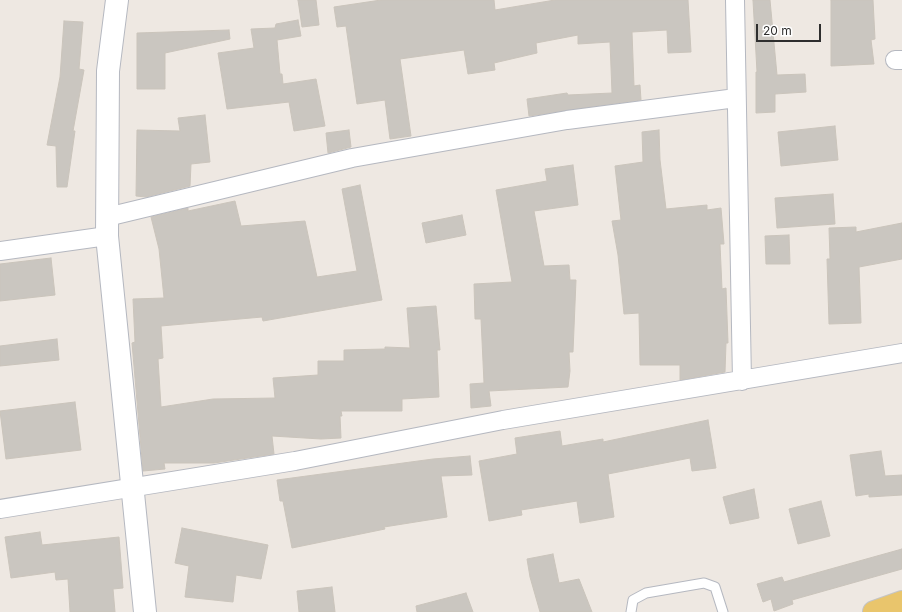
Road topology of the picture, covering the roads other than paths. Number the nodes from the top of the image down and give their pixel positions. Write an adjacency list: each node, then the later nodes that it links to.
1 (116, 0): 4 (street)
2 (735, 0): 3 (street)
3 (736, 98): 4 (street); 7 (street)
4 (107, 226): 5 (street); 8 (street)
5 (0, 251)
6 (902, 353): 7 (street)
7 (742, 381): 8 (street)
8 (133, 489): 9 (street); 11 (street)
9 (0, 509)
10 (902, 602): 14 (main road)
11 (145, 612)
12 (631, 612): 13 (lane)
13 (723, 612)
14 (874, 612)

